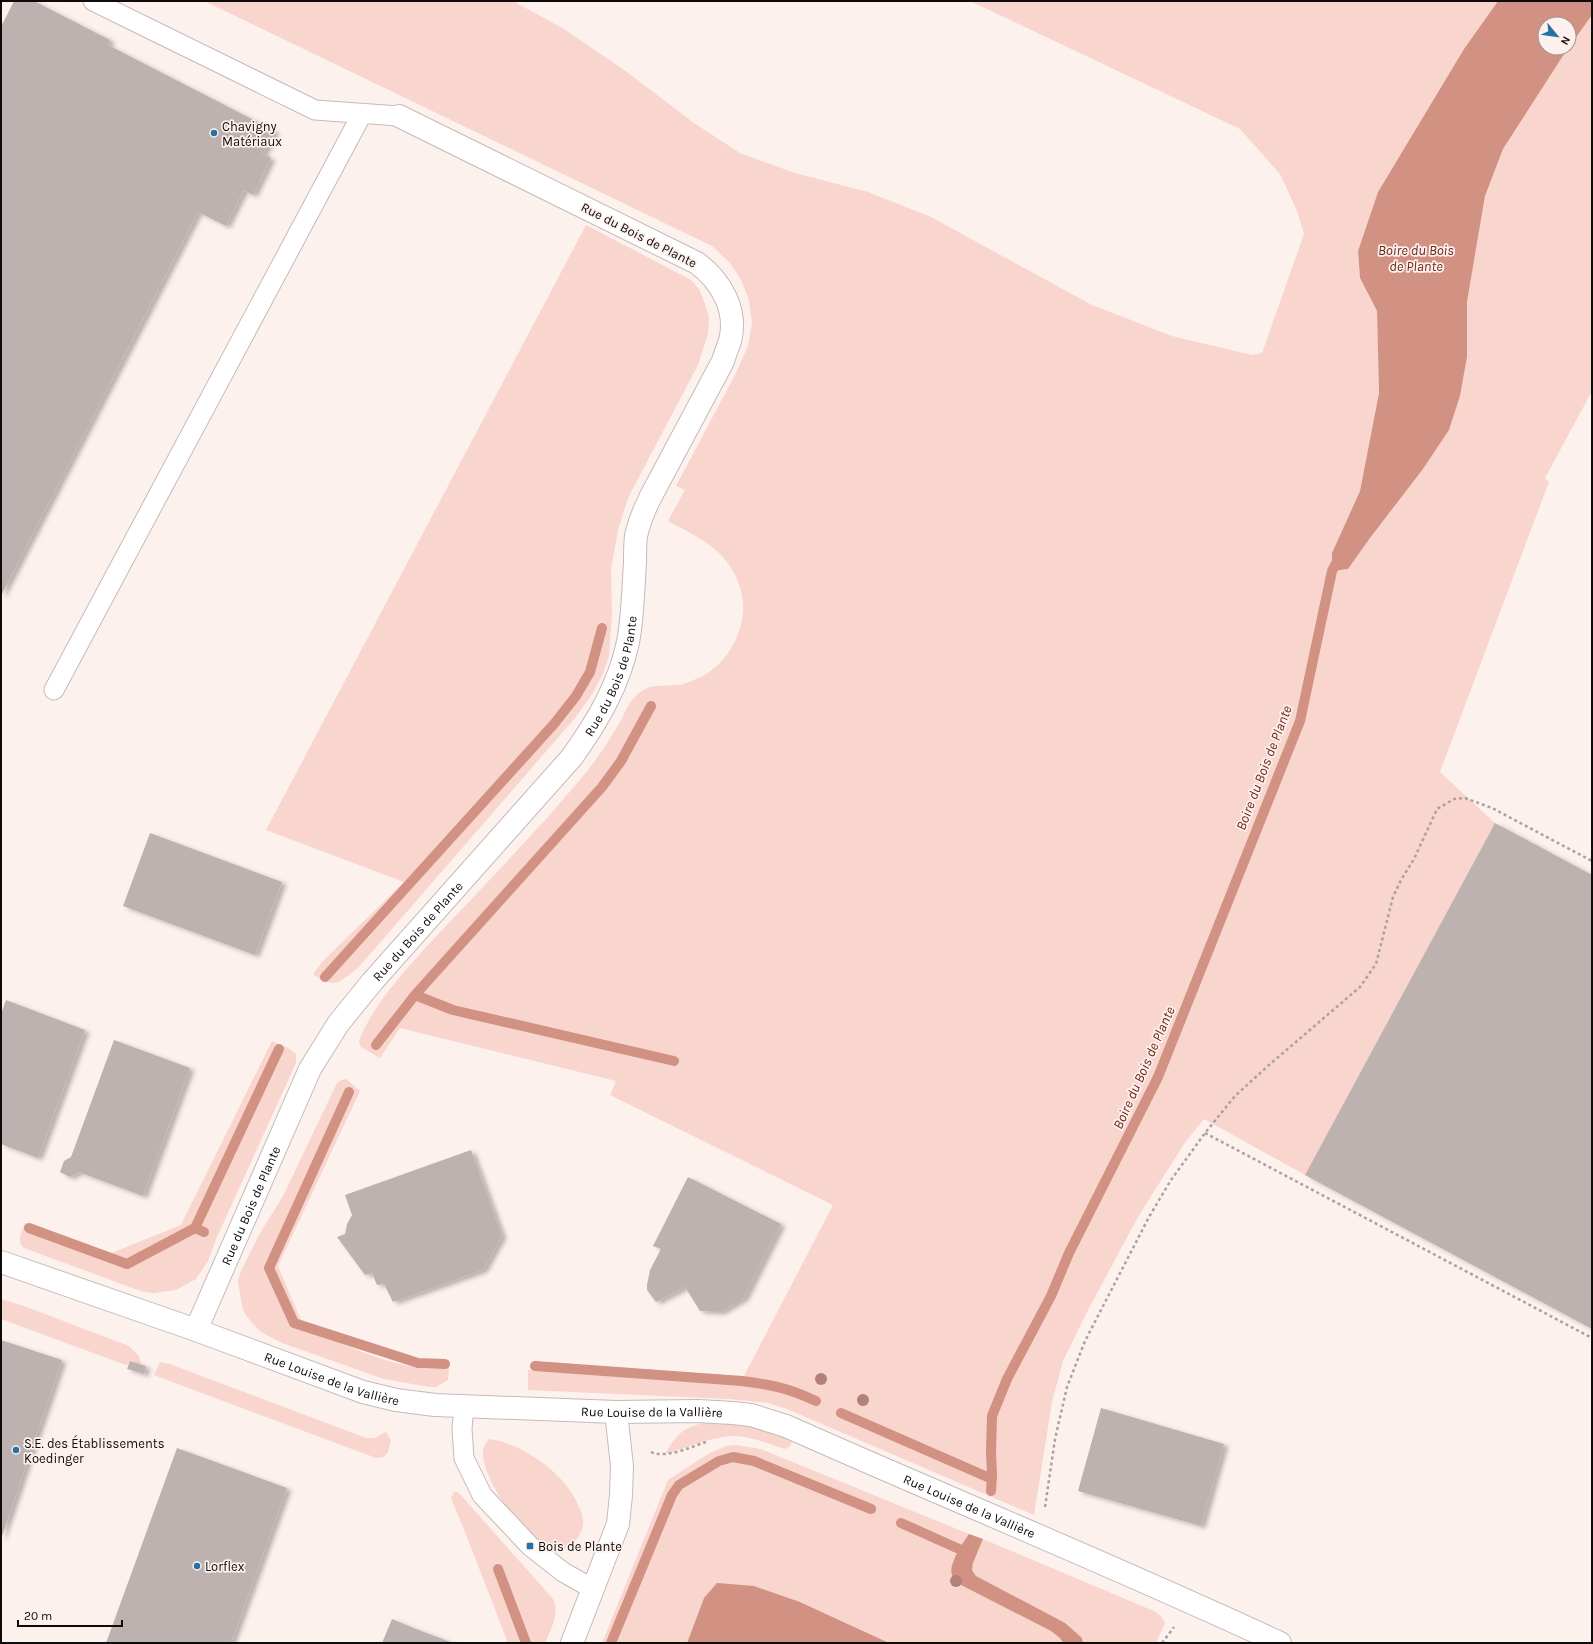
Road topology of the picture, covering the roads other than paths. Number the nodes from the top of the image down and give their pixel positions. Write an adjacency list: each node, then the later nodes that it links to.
1 (93, 1): 2 (lane)
2 (362, 114): 3 (lane); 4 (lane)
3 (398, 116): 6 (street, Rue du Bois de Plante)
4 (54, 690)
5 (1, 1262): 6 (street, Rue Louise de la Vallière)
6 (196, 1330): 7 (street, Rue Louise de la Vallière)
7 (464, 1405): 8 (street, Rue Louise de la Vallière); 9 (lane)
8 (616, 1412): 9 (street); 11 (street, Rue Louise de la Vallière)
9 (593, 1589): 10 (street)
10 (572, 1643)
11 (1280, 1643)

